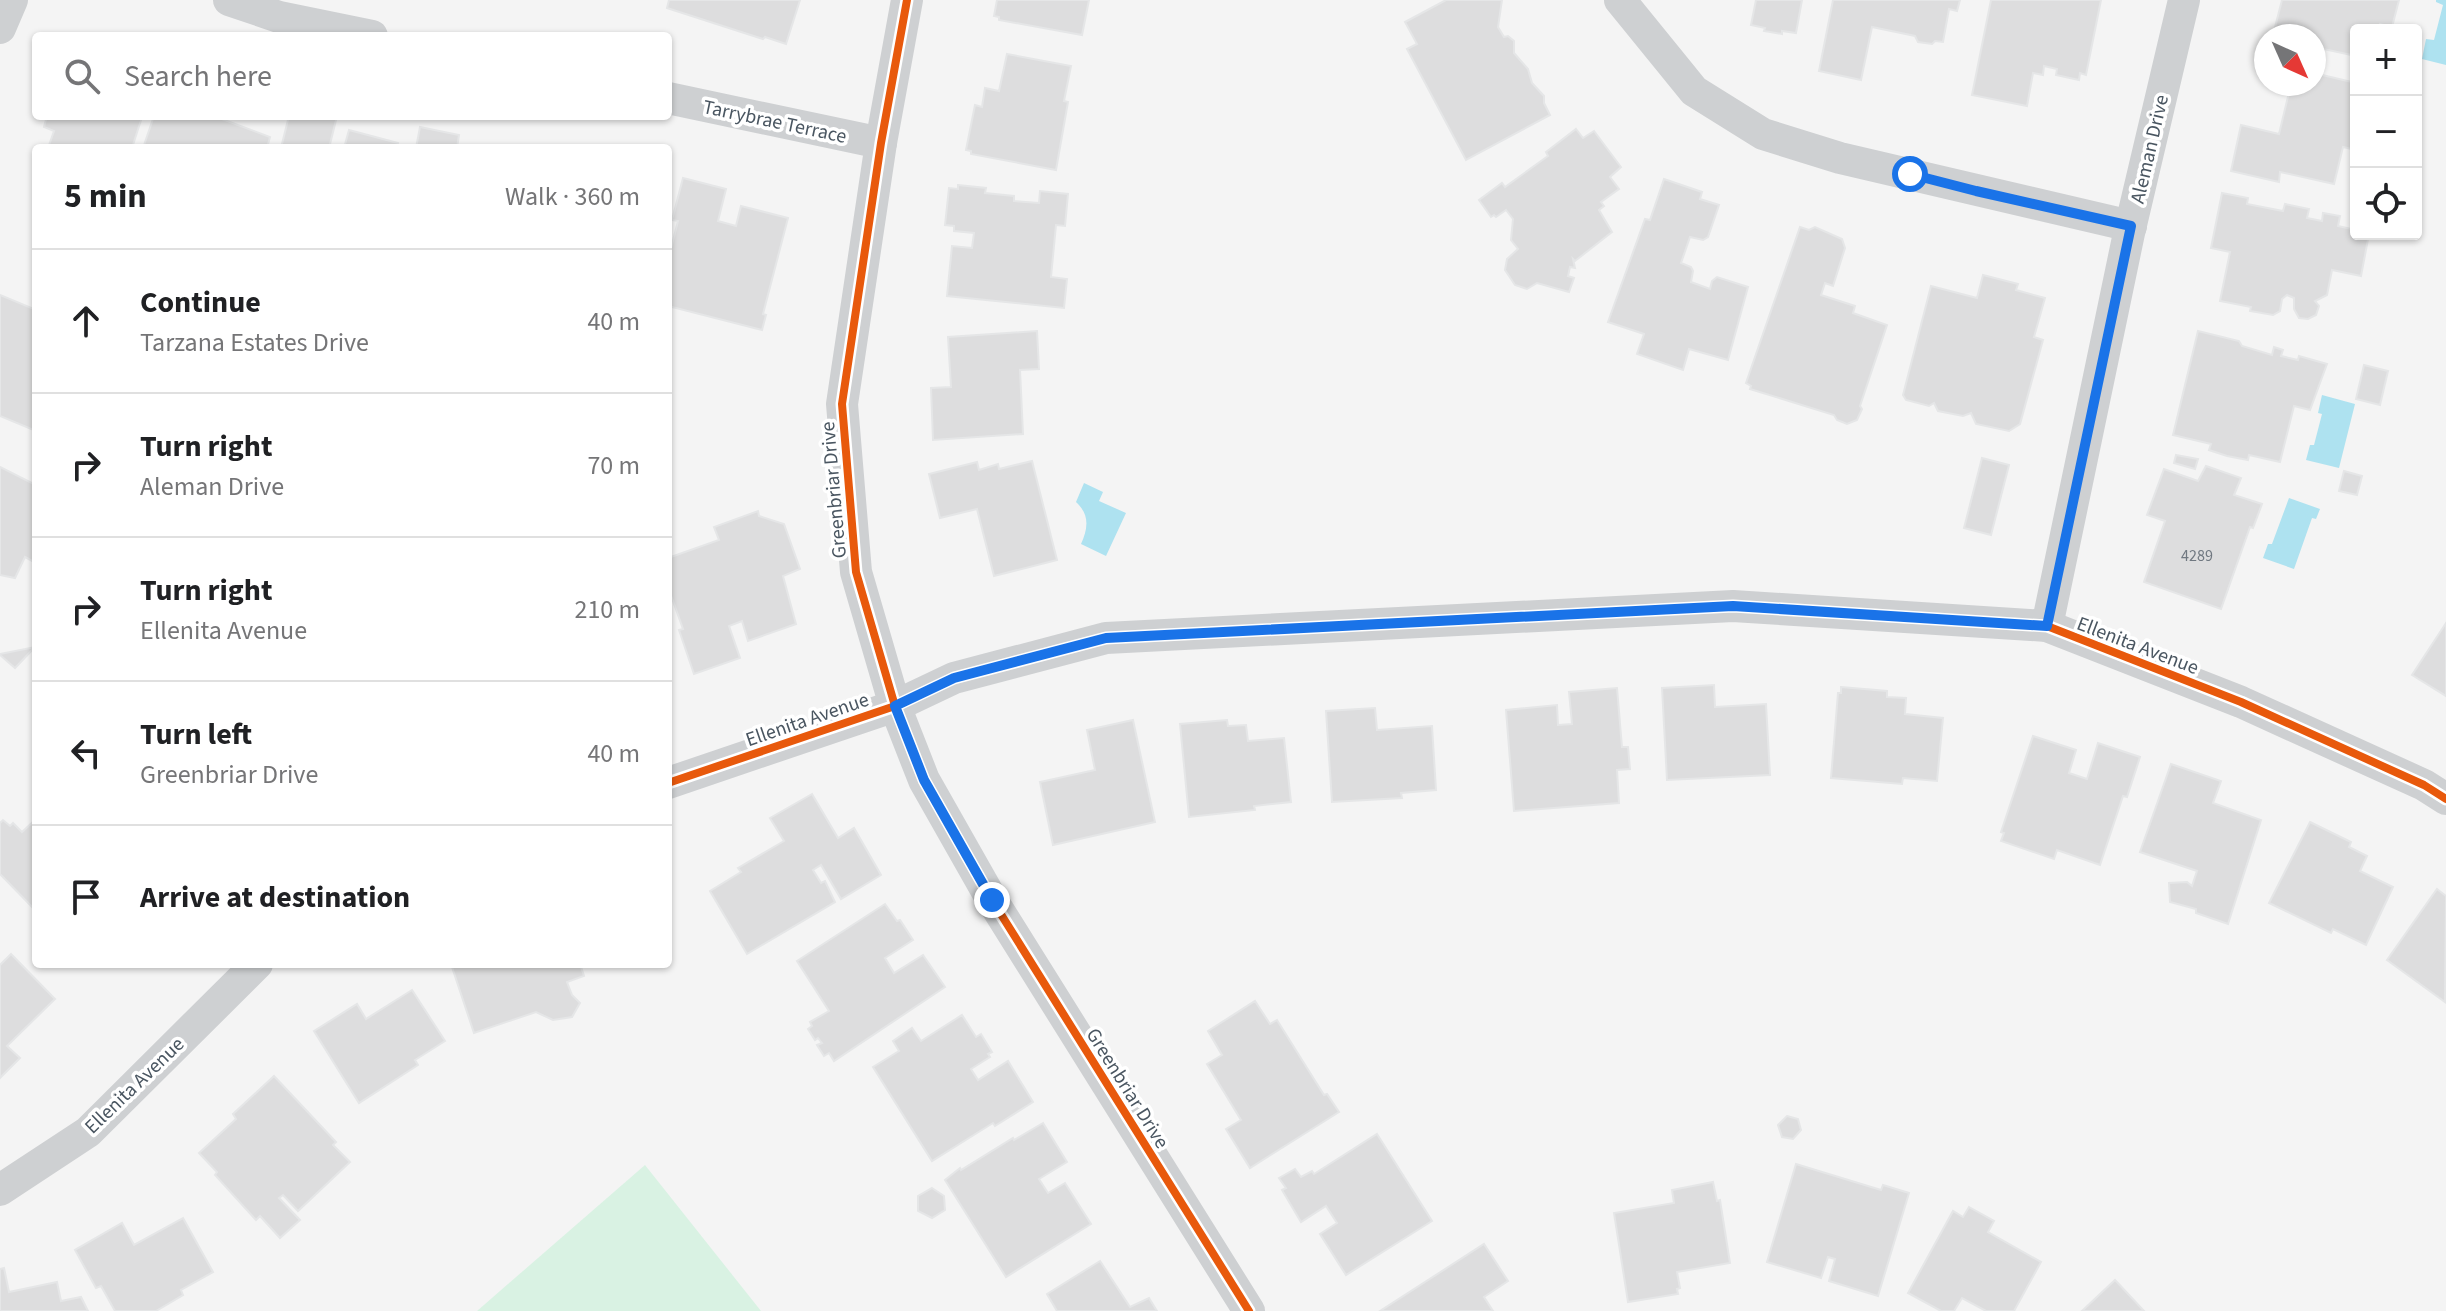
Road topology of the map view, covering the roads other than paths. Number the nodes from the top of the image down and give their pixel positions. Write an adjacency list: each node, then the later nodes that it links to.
1 (12, 0): 6 (street)
2 (229, 0): 7 (street)
3 (907, 0): 9 (street, Greenbriar Drive)
4 (1620, 0): 10 (street)
5 (2184, 0): 10 (street, Aleman Drive)
6 (0, 28)
7 (352, 32)
8 (672, 99): 9 (street, Tarrybrae Terrace)
9 (881, 143): 12 (street, Greenbriar Drive)
10 (2131, 226): 11 (street, Aleman Drive)
11 (2047, 626): 12 (street, Ellenita Avenue); 14 (street, Ellenita Avenue)
12 (895, 706): 13 (street, Ellenita Avenue); 17 (street, Greenbriar Drive)
13 (672, 782)
14 (2446, 799)
15 (253, 968): 16 (street, Ellenita Avenue)
16 (0, 1190)
17 (1249, 1311)

